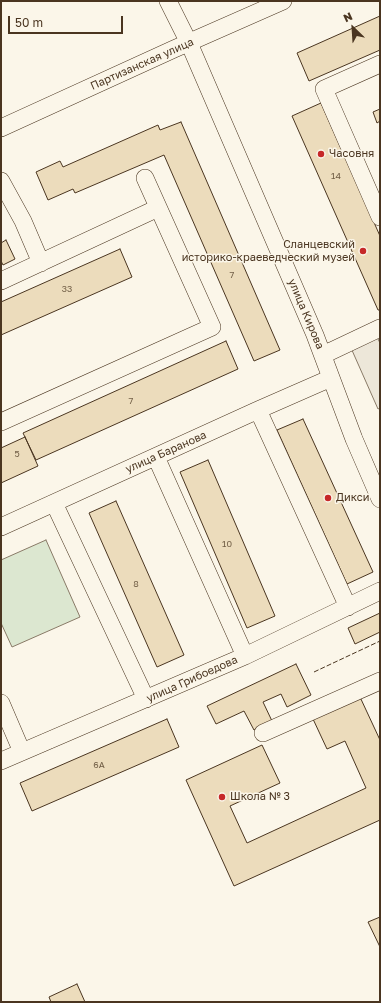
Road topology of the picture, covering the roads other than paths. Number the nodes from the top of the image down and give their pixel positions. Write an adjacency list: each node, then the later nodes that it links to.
1 (168, 1): 3 (street, улица Кирова)
2 (283, 1): 3 (street, Партизанская улица)
3 (189, 43): 5 (street, Партизанская улица); 13 (street, улица Кирова)
4 (380, 64): 9 (street)
5 (1, 128)
6 (144, 178): 8 (street)
7 (1, 181): 10 (street)
8 (158, 208): 10 (street); 16 (street)
9 (380, 217)
10 (41, 263): 11 (street)
11 (1, 280)
12 (380, 328): 13 (street)
13 (322, 355): 14 (street, улица Кирова)
14 (331, 378): 15 (street, улица Баранова); 18 (street, улица Кирова)
15 (258, 410): 17 (street, улица Баранова); 22 (street)
16 (1, 422)
17 (156, 457): 19 (street, улица Баранова); 23 (street)
18 (380, 499)
19 (54, 503): 20 (street, улица Баранова); 25 (street)
20 (1, 527)
21 (380, 591): 22 (street, улица Грибоедова)
22 (348, 607): 23 (street, улица Грибоедова)
23 (245, 656): 25 (street, улица Грибоедова)
24 (380, 681): 27 (street)
25 (146, 699): 28 (street, улица Грибоедова)
26 (1, 703): 28 (street)
27 (263, 733)
28 (22, 752): 29 (street, улица Грибоедова)
29 (1, 761)

